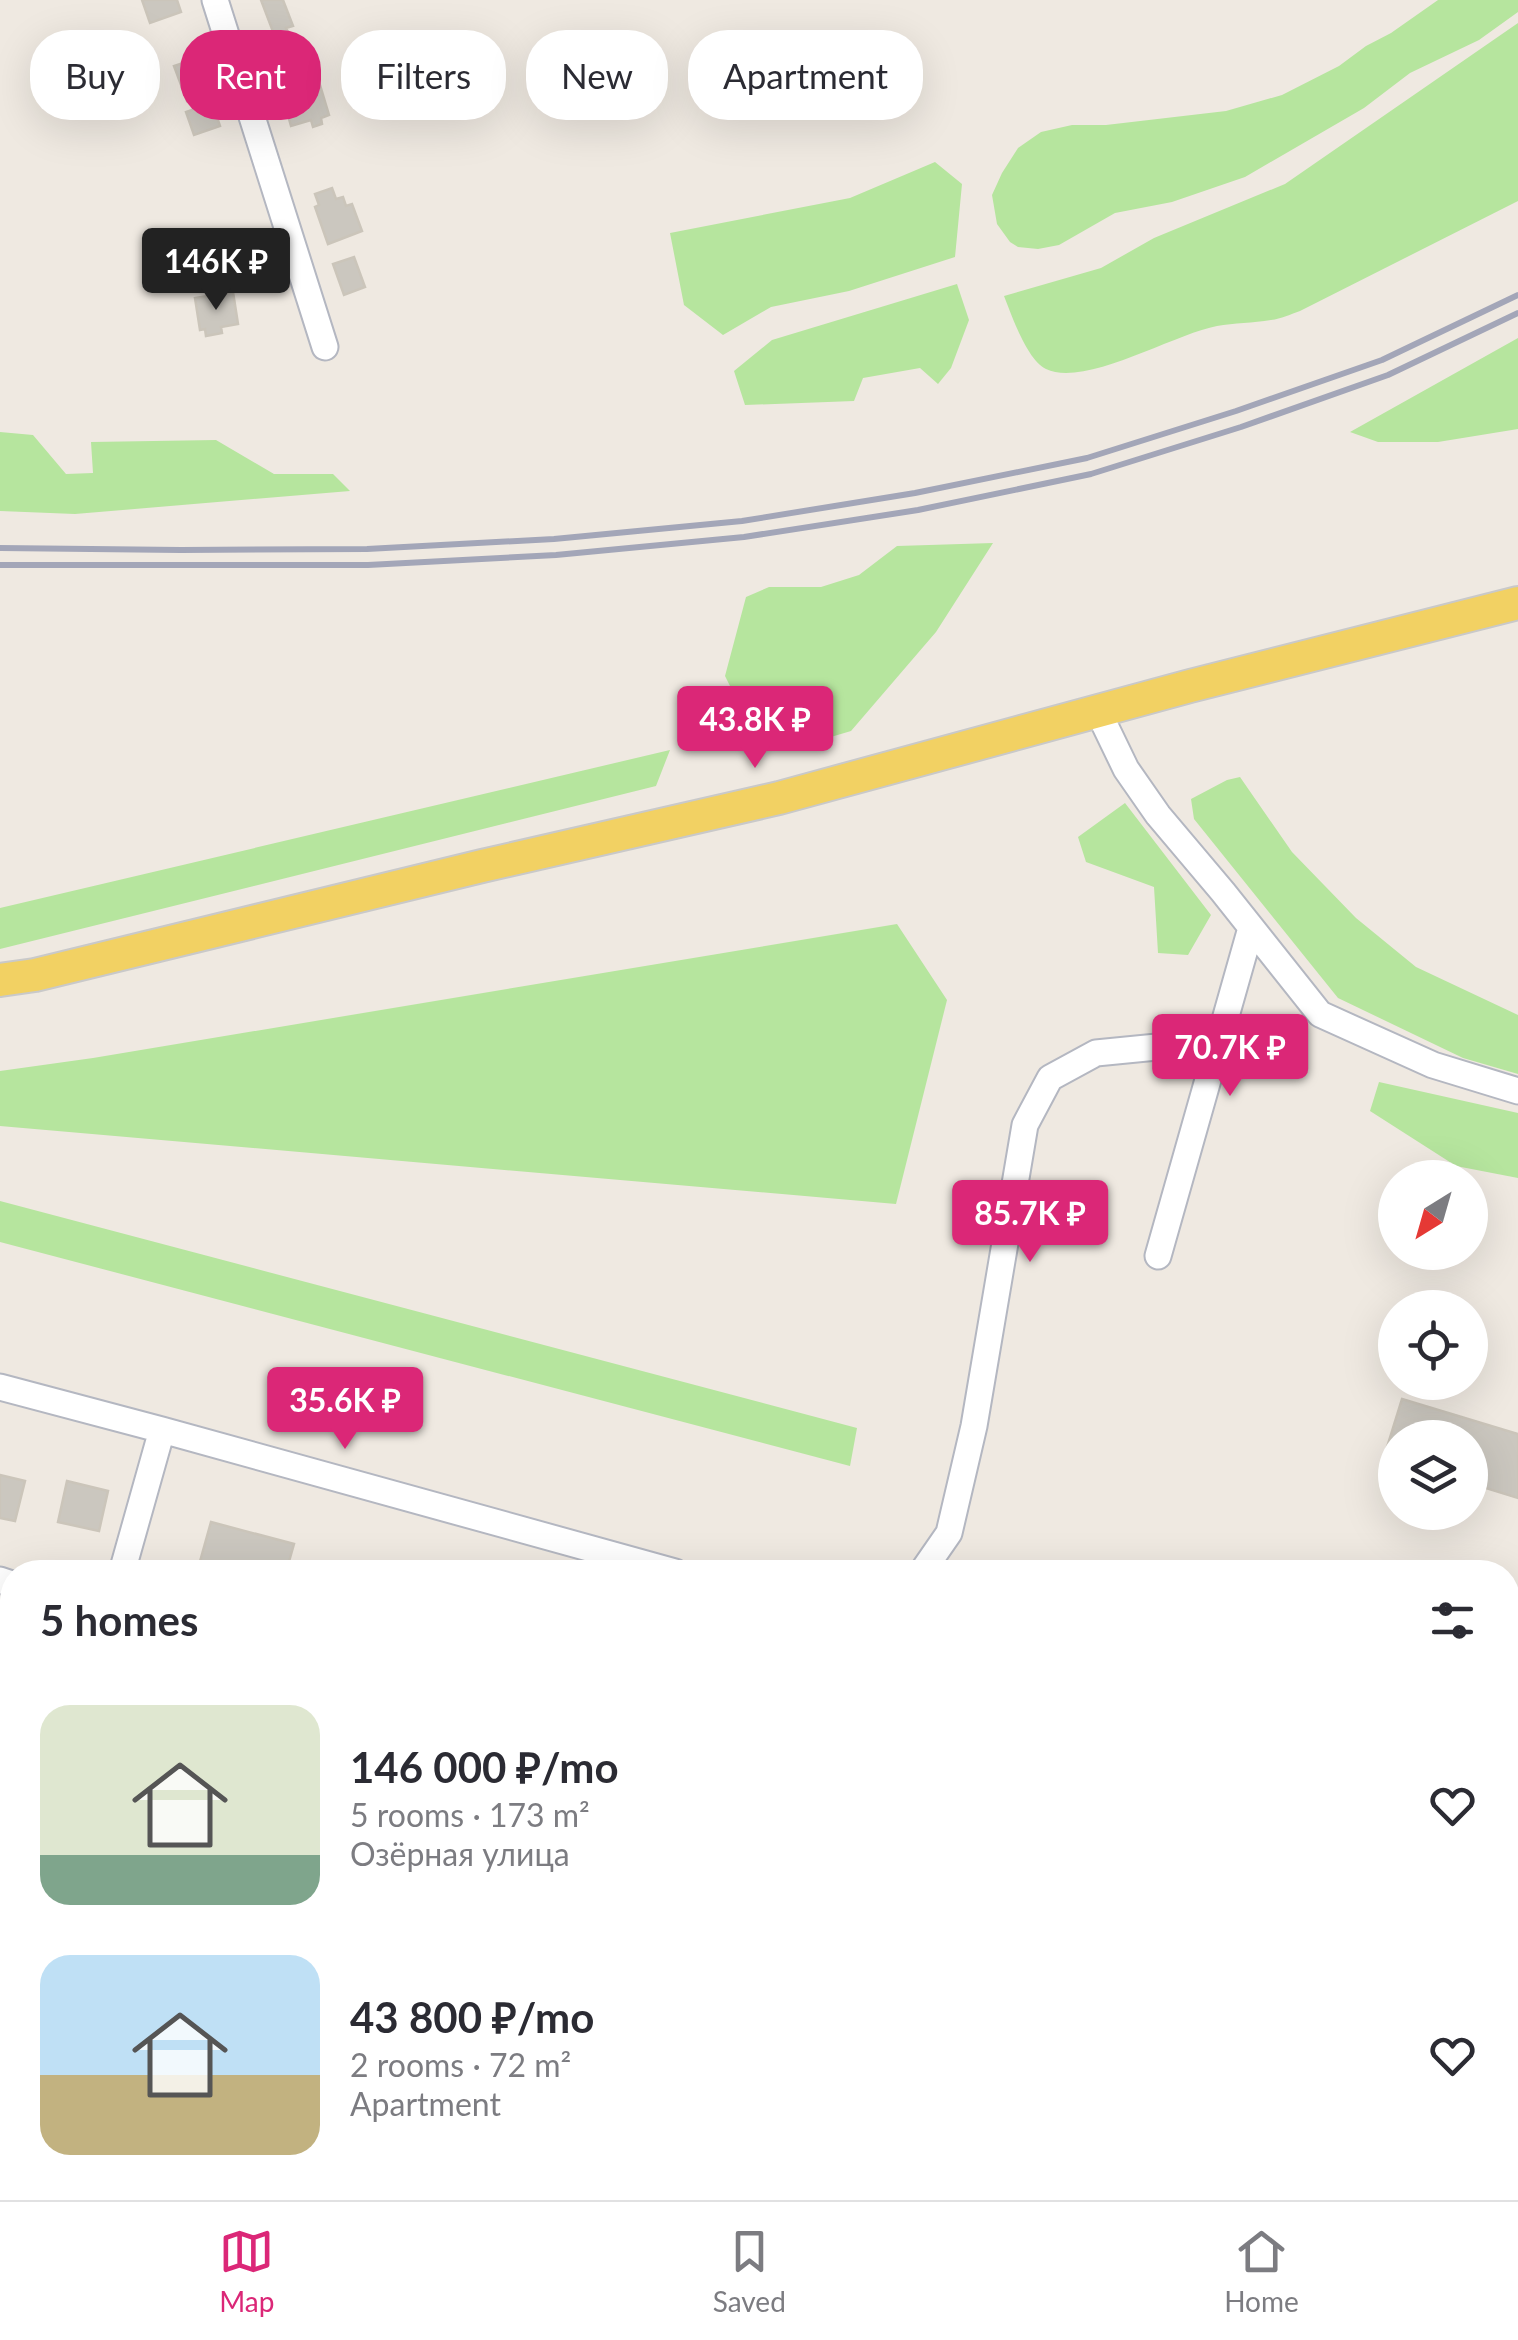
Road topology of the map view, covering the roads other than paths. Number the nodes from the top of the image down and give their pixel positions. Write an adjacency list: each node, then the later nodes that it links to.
1 (215, 0): 2 (street)
2 (324, 347)
3 (1518, 603): 4 (main road)
4 (1098, 710): 5 (street); 6 (main road)
5 (1250, 928): 7 (street); 8 (street)
6 (0, 980)
7 (1220, 1032): 9 (street); 14 (street)
8 (1518, 1091)
9 (1158, 1256)
10 (0, 1387): 11 (street)
11 (162, 1430): 12 (street); 13 (street)
12 (125, 1560)
13 (632, 1560)
14 (930, 1560)

